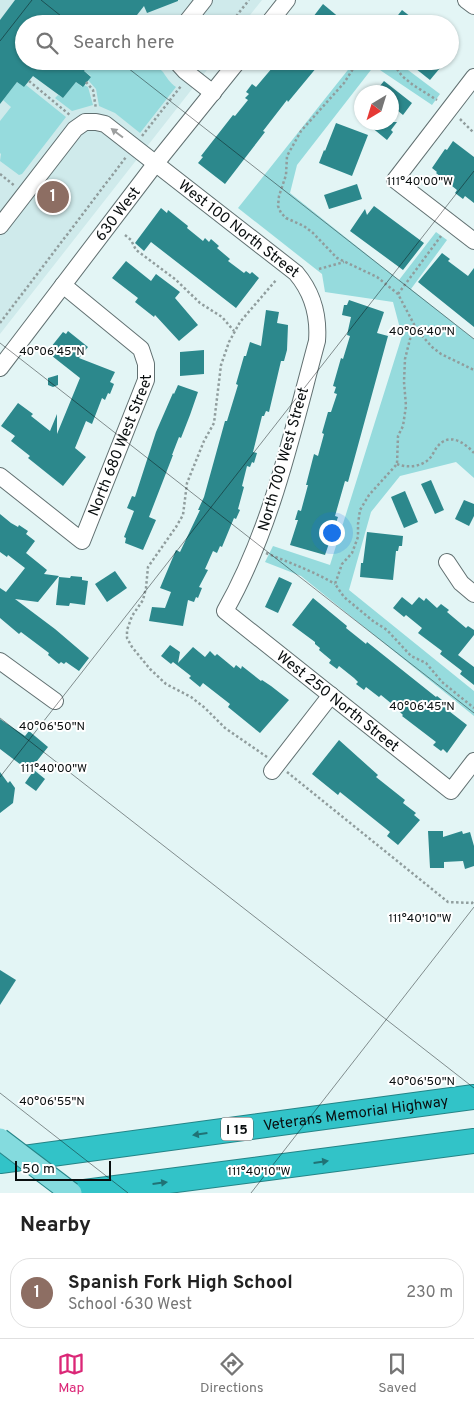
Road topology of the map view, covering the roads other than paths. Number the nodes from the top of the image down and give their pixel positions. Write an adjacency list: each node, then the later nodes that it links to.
1 (204, 0): 5 (street)
2 (287, 0): 6 (street)
3 (466, 0): 4 (street)
4 (474, 6)
5 (193, 15)
6 (275, 15)
7 (184, 70): 10 (street)
8 (231, 70): 10 (street, 630 West)
9 (474, 77): 13 (street)
10 (213, 93): 11 (street, 630 West)
11 (156, 162): 12 (street, West 100 North Street, one-way to 12); 14 (street, 630 West); 15 (street, West 100 North Street)
12 (0, 226)
13 (474, 241)
14 (63, 285): 16 (street, 630 West); 17 (street, North 680 West Street)
15 (313, 300): 20 (street, North 700 West Street)
16 (2, 363)
17 (0, 476)
18 (447, 562): 19 (street)
19 (474, 594)
20 (225, 611): 22 (street, West 250 North Street)
21 (0, 661): 23 (street)
22 (331, 695): 24 (street, West 250 North Street); 25 (street)
23 (54, 701)
24 (474, 761)
25 (275, 767)
26 (474, 1097): 29 (highway, Veterans Memorial Highway / I 15, one-way to 29)
27 (0, 1139): 30 (main road, bridge)
28 (474, 1141): 31 (highway, one-way to 28)
29 (0, 1160)
30 (71, 1193)
31 (77, 1193)

